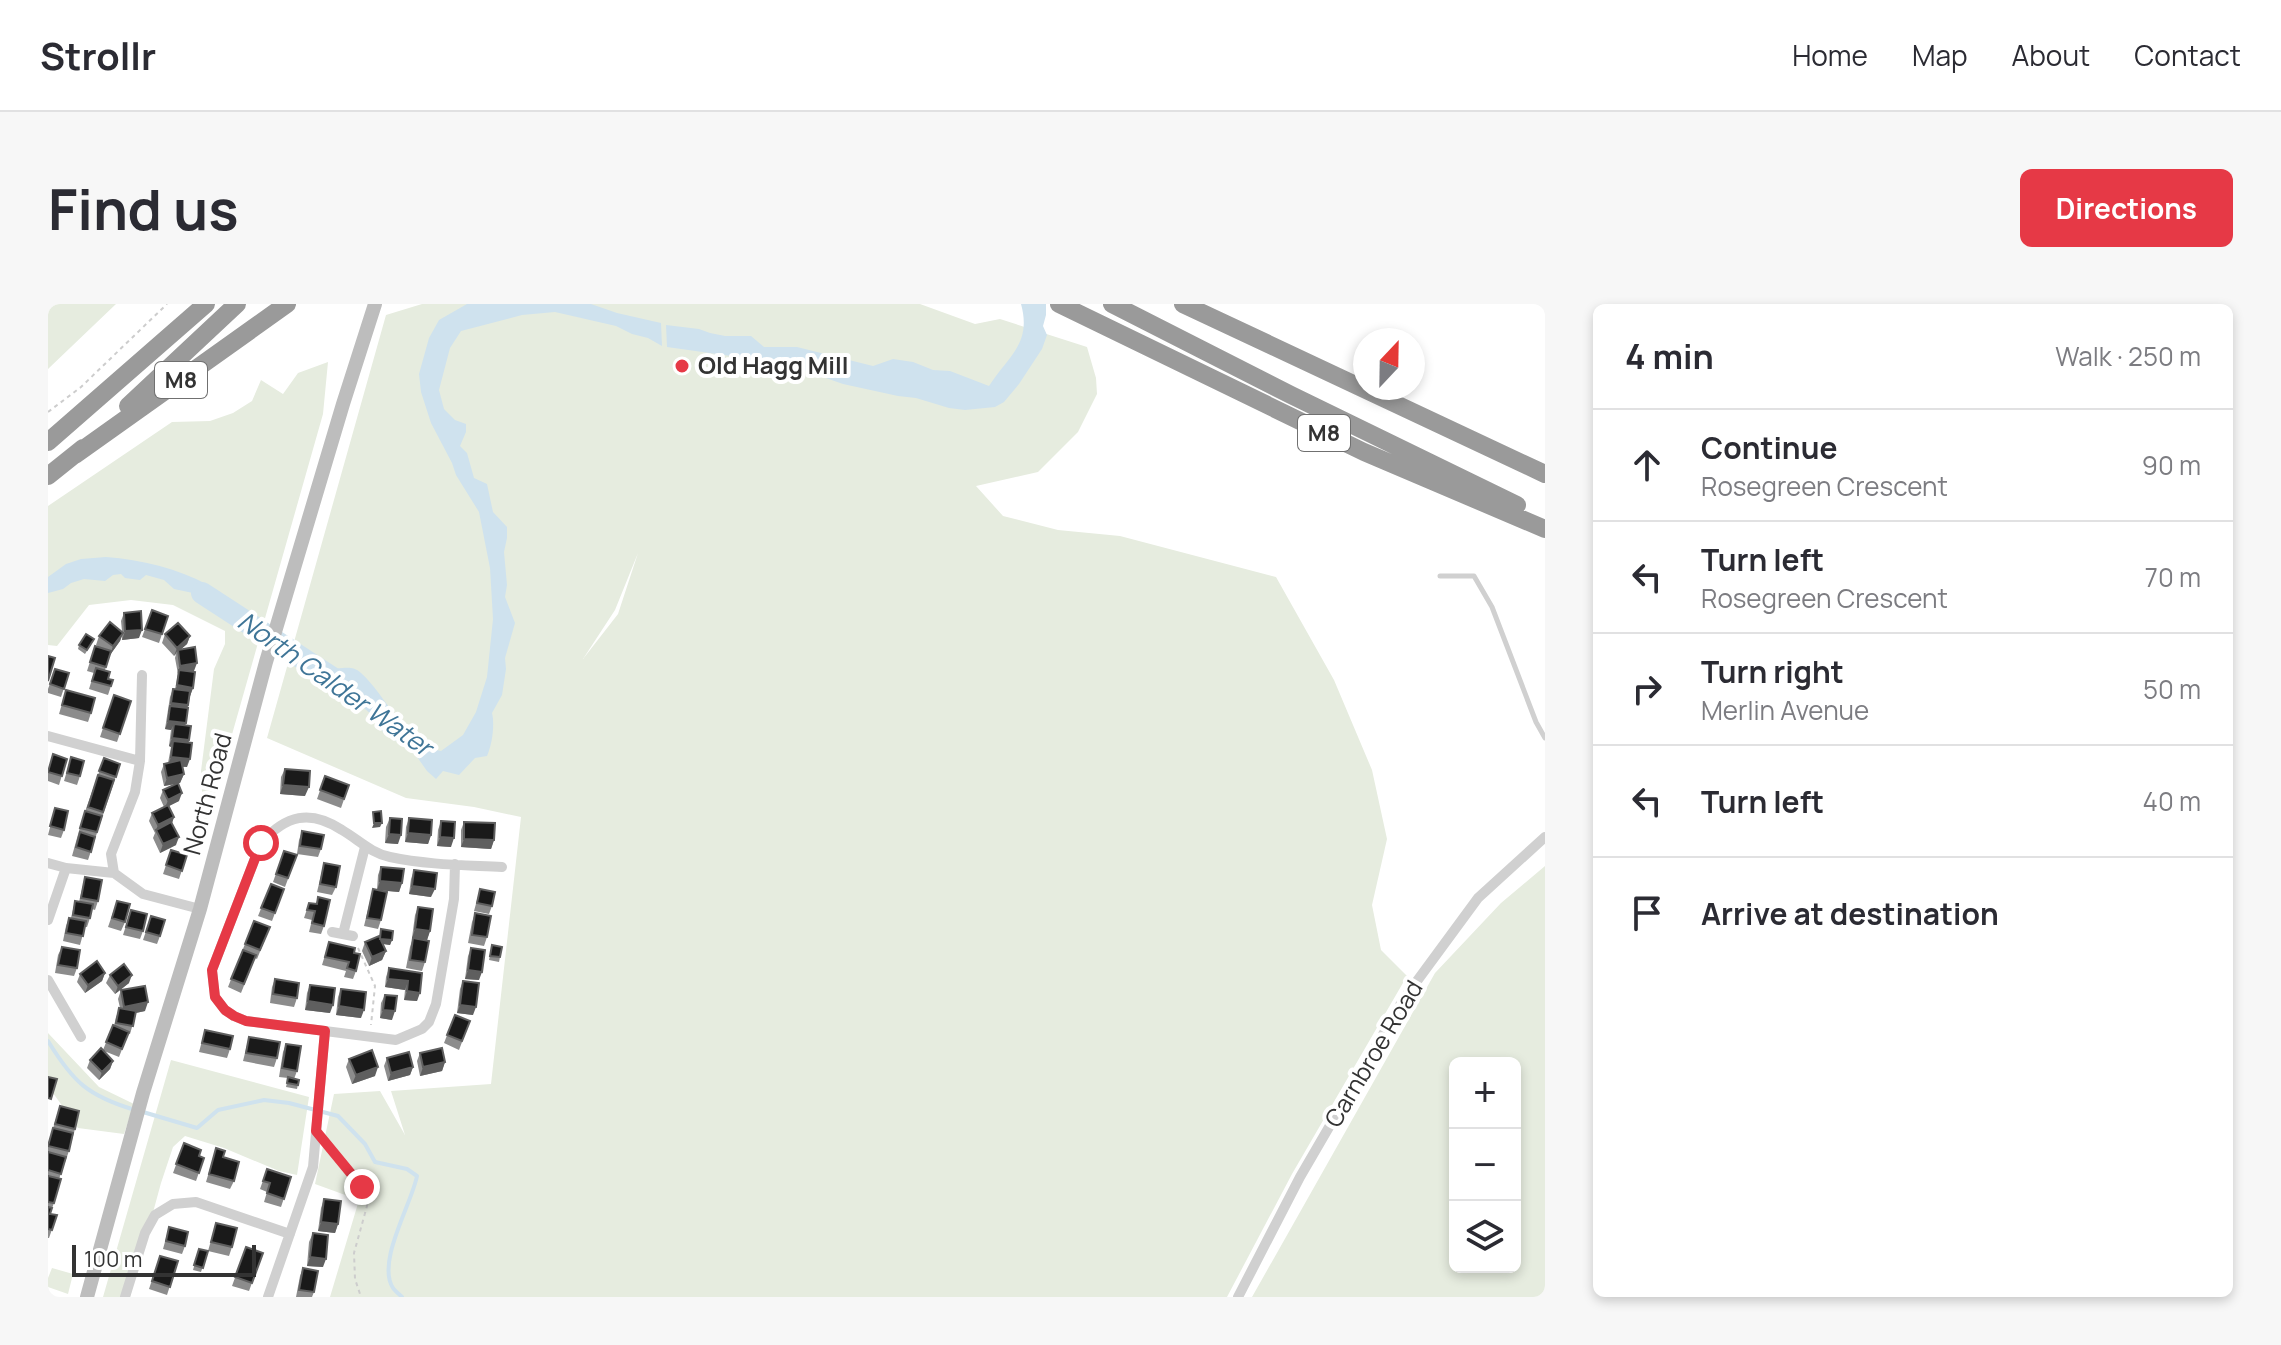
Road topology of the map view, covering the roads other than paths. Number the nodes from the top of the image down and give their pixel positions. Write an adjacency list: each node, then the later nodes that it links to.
1 (206, 304): 10 (highway)
2 (237, 304): 11 (highway)
3 (287, 304): 11 (highway, M8)
4 (375, 304): 28 (main road, North Road)
5 (1059, 304): 15 (highway, M8)
6 (1112, 304): 14 (highway, M8)
7 (1183, 304): 9 (highway, M8)
8 (1192, 304): 9 (highway, M8)
9 (1226, 325): 12 (highway, M8)
10 (48, 442)
11 (75, 455): 13 (highway)
12 (1545, 474)
13 (48, 476)
14 (1545, 519)
15 (1545, 529)
16 (1440, 576): 19 (lane)
17 (142, 675): 20 (street)
18 (48, 736): 20 (street)
19 (1545, 738)
20 (140, 761): 27 (street)
21 (1545, 837): 39 (street, Carnbroe Road)
22 (365, 847): 24 (street); 30 (street); 32 (street)
23 (48, 863): 26 (street)
24 (455, 864): 25 (street); 32 (street)
25 (502, 867)
26 (66, 868): 27 (street); 29 (street)
27 (114, 873): 28 (street)
28 (200, 909): 37 (main road, North Road)
29 (48, 920)
30 (343, 934)
31 (48, 980): 33 (street)
32 (325, 1031): 34 (street)
33 (81, 1037)
34 (290, 1234): 36 (street); 38 (street)
35 (113, 1285): 36 (street)
36 (126, 1294)
37 (87, 1297)
38 (268, 1297)
39 (1238, 1297)

